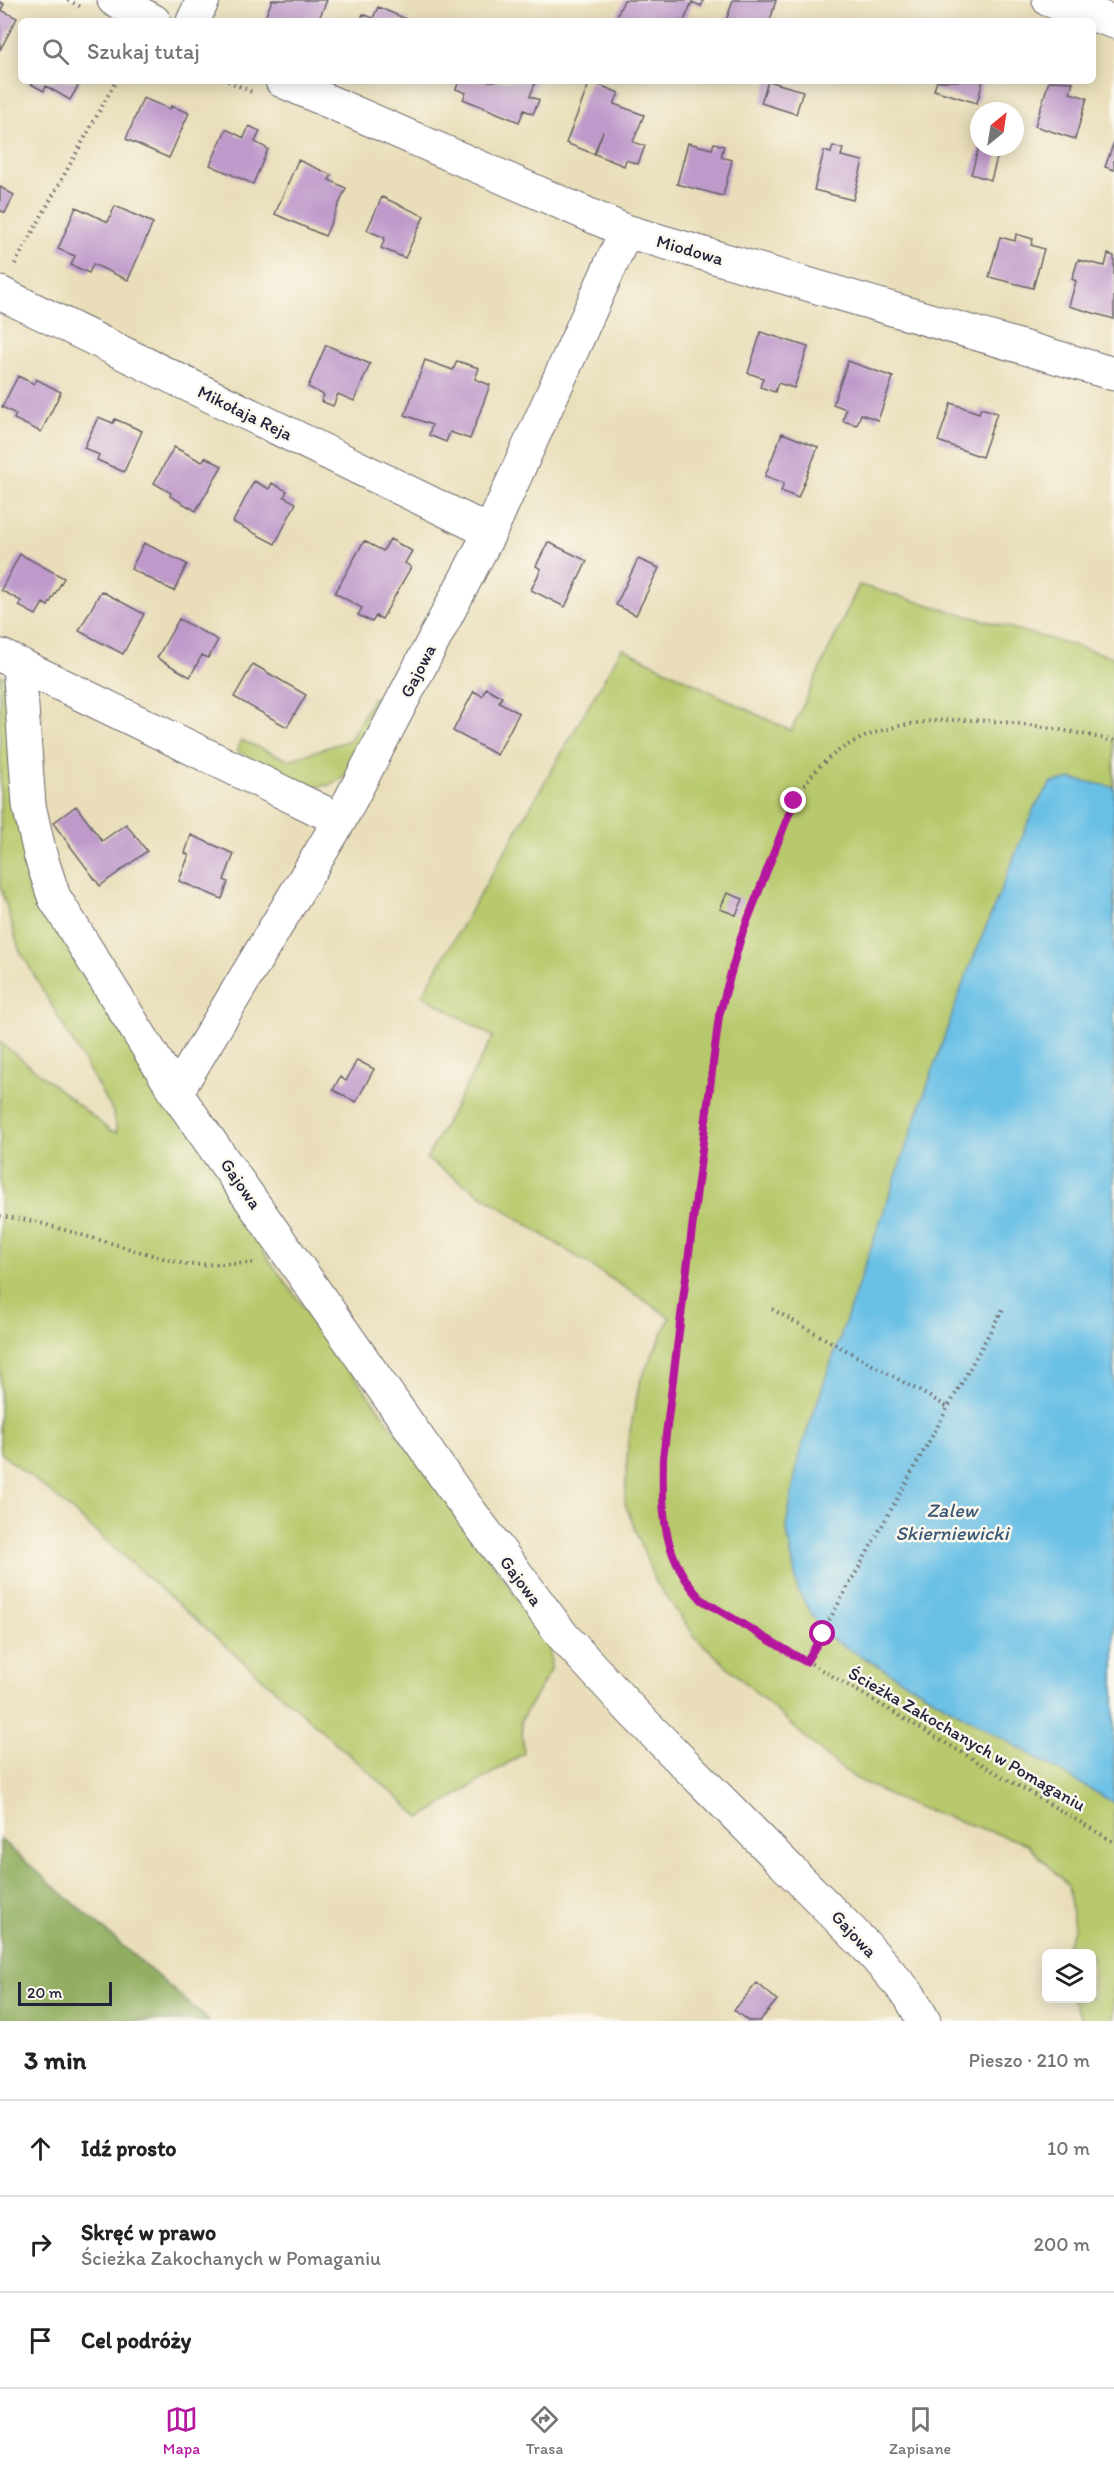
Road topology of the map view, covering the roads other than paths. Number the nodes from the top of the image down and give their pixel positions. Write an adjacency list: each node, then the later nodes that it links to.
1 (114, 0): 4 (street)
2 (203, 0): 5 (street)
3 (1049, 0): 6 (street)
4 (148, 18)
5 (194, 18)
6 (1114, 22)
7 (289, 84): 8 (street, Miodowa)
8 (626, 231): 10 (street, Miodowa); 11 (street, Gajowa)
9 (0, 294): 11 (street, Mikołaja Reja)
10 (1114, 374)
11 (490, 532): 13 (street, Gajowa)
12 (10, 660): 13 (street); 14 (street, Gajowa)
13 (340, 820): 14 (street, Gajowa)
14 (176, 1093): 15 (street, Gajowa)
15 (924, 2021)

